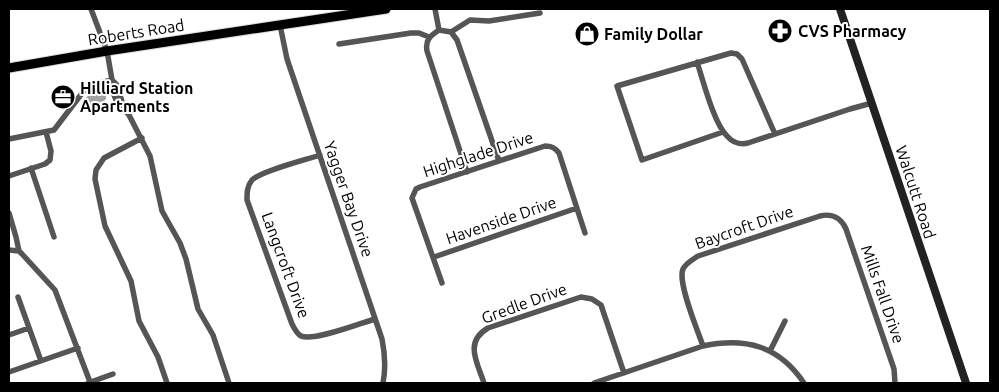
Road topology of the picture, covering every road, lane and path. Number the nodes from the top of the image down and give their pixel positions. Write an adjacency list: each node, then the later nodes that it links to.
1 (91, 9): 12 (street)
2 (386, 9): 5 (main road, Roberts Road)
3 (435, 9): 8 (street)
4 (840, 9): 16 (street, Walcutt Road)
5 (376, 10): 7 (main road, Roberts Road)
6 (540, 13): 9 (street)
7 (280, 25): 12 (main road, Roberts Road); 22 (street, Yagger Bay Drive)
8 (439, 30): 9 (street); 10 (street)
9 (451, 32): 23 (street)
10 (429, 37): 11 (street); 25 (street)
11 (339, 44)
12 (107, 51): 14 (main road, Roberts Road); 15 (street)
13 (697, 62): 18 (street); 18 (street); 19 (street)
14 (9, 68)
15 (112, 80): 17 (street); 20 (street)
16 (872, 103): 19 (street); 56 (street, Walcutt Road)
17 (46, 132): 21 (street); 24 (street)
18 (723, 132): 19 (street)
19 (775, 134)
20 (142, 138): 49 (street); 50 (street)
21 (9, 139)
22 (320, 155): 37 (street, Yagger Bay Drive); 37 (street, Langcroft Drive)
23 (498, 161): 25 (street, Highglade Drive); 27 (street, Highglade Drive)
24 (31, 168): 26 (street); 31 (street)
25 (466, 172): 34 (street, Highglade Drive)
26 (9, 176)
27 (577, 208): 30 (street); 34 (street, Havenside Drive)
28 (9, 212): 33 (street)
29 (837, 217): 41 (street, Baycroft Drive); 55 (street, Mills Fall Drive)
30 (585, 233)
31 (54, 237)
32 (9, 250): 33 (street)
33 (19, 251): 42 (street)
34 (434, 257): 35 (street)
35 (442, 284)
36 (18, 298): 39 (street)
37 (375, 319): 51 (street, Yagger Bay Drive)
38 (785, 321): 43 (street)
39 (28, 328): 40 (street); 44 (street)
40 (9, 335)
41 (703, 346): 43 (street); 46 (street)
42 (78, 348): 44 (street); 48 (street)
43 (770, 351): 54 (street)
44 (41, 361): 45 (street)
45 (9, 372)
46 (624, 373): 52 (street, Gredle Drive); 53 (street)
47 (113, 374): 48 (street)
48 (88, 383)
49 (167, 383)
50 (229, 383)
51 (383, 383)
52 (484, 383)
53 (594, 383)
54 (804, 383)
55 (895, 383)
56 (966, 383)

